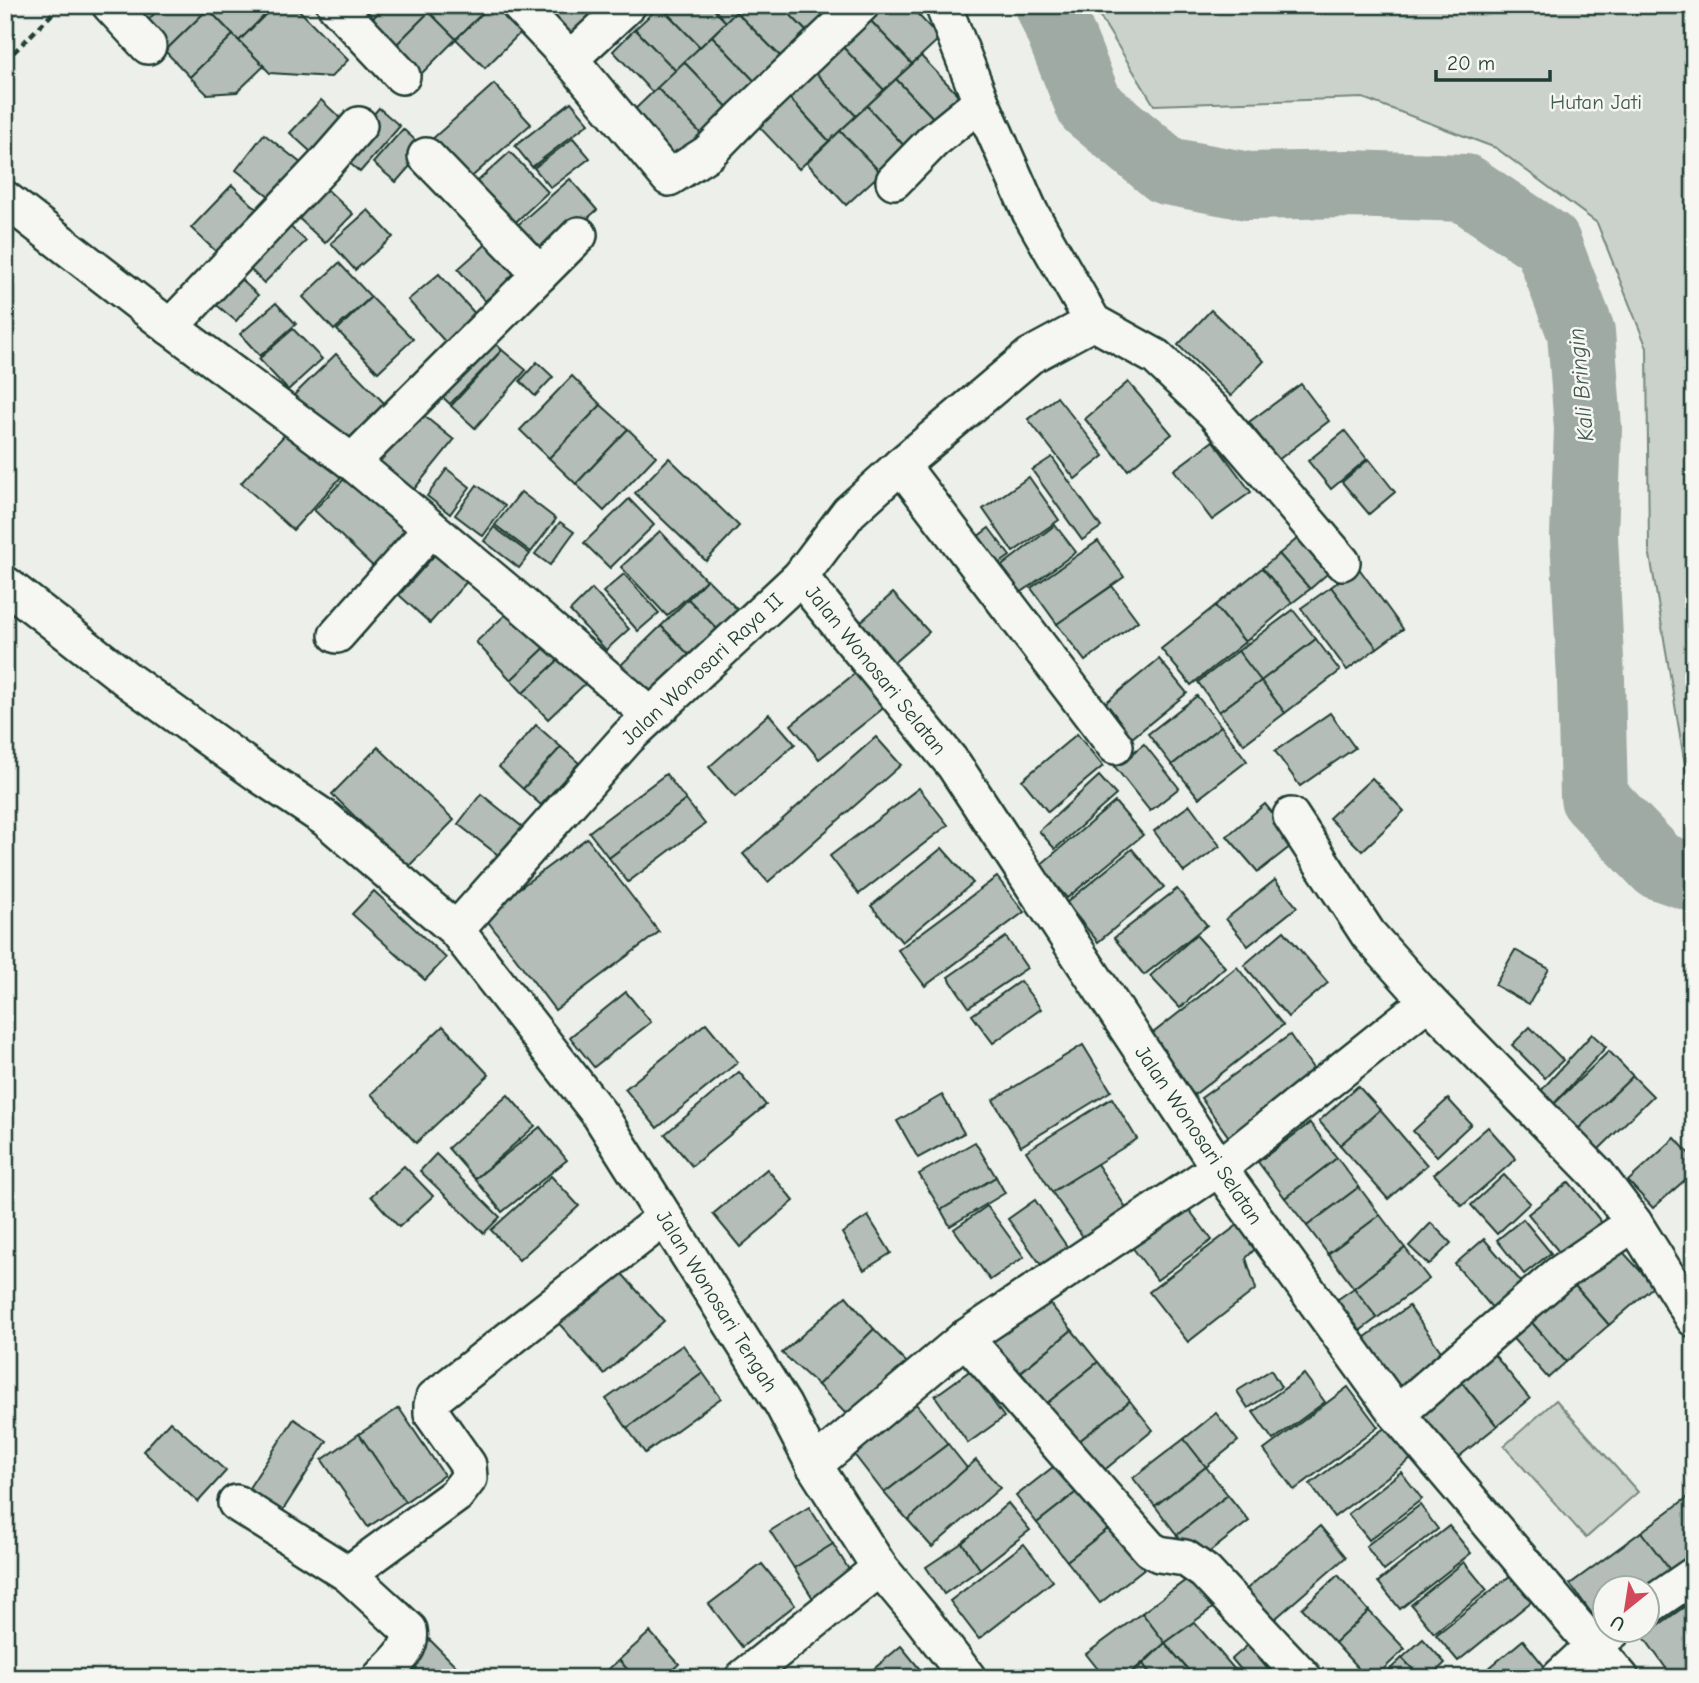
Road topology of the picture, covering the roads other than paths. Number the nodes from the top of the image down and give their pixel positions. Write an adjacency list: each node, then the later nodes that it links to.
1 (110, 5): 7 (street)
2 (335, 5): 9 (street)
3 (519, 5): 8 (street)
4 (628, 5): 8 (street)
5 (861, 5): 8 (street)
6 (943, 5): 10 (street)
7 (148, 46)
8 (570, 59)
9 (402, 76)
10 (982, 102): 13 (street); 17 (street)
11 (359, 125): 18 (street)
12 (426, 156): 16 (street)
13 (894, 181)
14 (5, 199): 18 (street)
15 (579, 235): 16 (street)
16 (540, 274): 19 (street)
17 (1093, 321): 20 (street, Jalan Wonosari Raya II); 22 (street)
18 (170, 327): 19 (street)
19 (352, 462): 21 (street)
20 (901, 465): 23 (street, Jalan Wonosari Raya II); 27 (street)
21 (431, 529): 25 (street); 26 (street)
22 (1342, 562)
23 (800, 577): 26 (street, Jalan Wonosari Raya II); 31 (street, Jalan Wonosari Selatan)
24 (5, 584): 29 (street, Jalan Wonosari Tengah)
25 (337, 635)
26 (650, 715): 29 (street, Jalan Wonosari Raya II)
27 (1115, 746)
28 (1291, 816): 30 (street)
29 (456, 930): 32 (street, Jalan Wonosari Tengah)
30 (1428, 1001): 31 (street); 33 (street)
31 (1219, 1168): 35 (street); 36 (street, Jalan Wonosari Selatan)
32 (664, 1218): 37 (street, Jalan Wonosari Tengah); 40 (street)
33 (1634, 1223): 34 (street); 36 (street)
34 (1694, 1319)
35 (965, 1338): 37 (street); 49 (street)
36 (1397, 1414): 43 (street, Jalan Wonosari Selatan)
37 (814, 1465): 39 (street, Jalan Wonosari Tengah)
38 (236, 1503): 40 (street)
39 (880, 1568): 47 (street); 48 (street, Jalan Wonosari Tengah)
40 (348, 1574): 46 (street)
41 (1694, 1574): 42 (street)
42 (1660, 1599)
43 (1590, 1623)
44 (1597, 1644): 50 (street)
45 (1607, 1644): 51 (street, Jalan Wonosari Selatan)
46 (380, 1678)
47 (743, 1678)
48 (968, 1678)
49 (1304, 1678)
50 (1559, 1678)
51 (1621, 1678)

